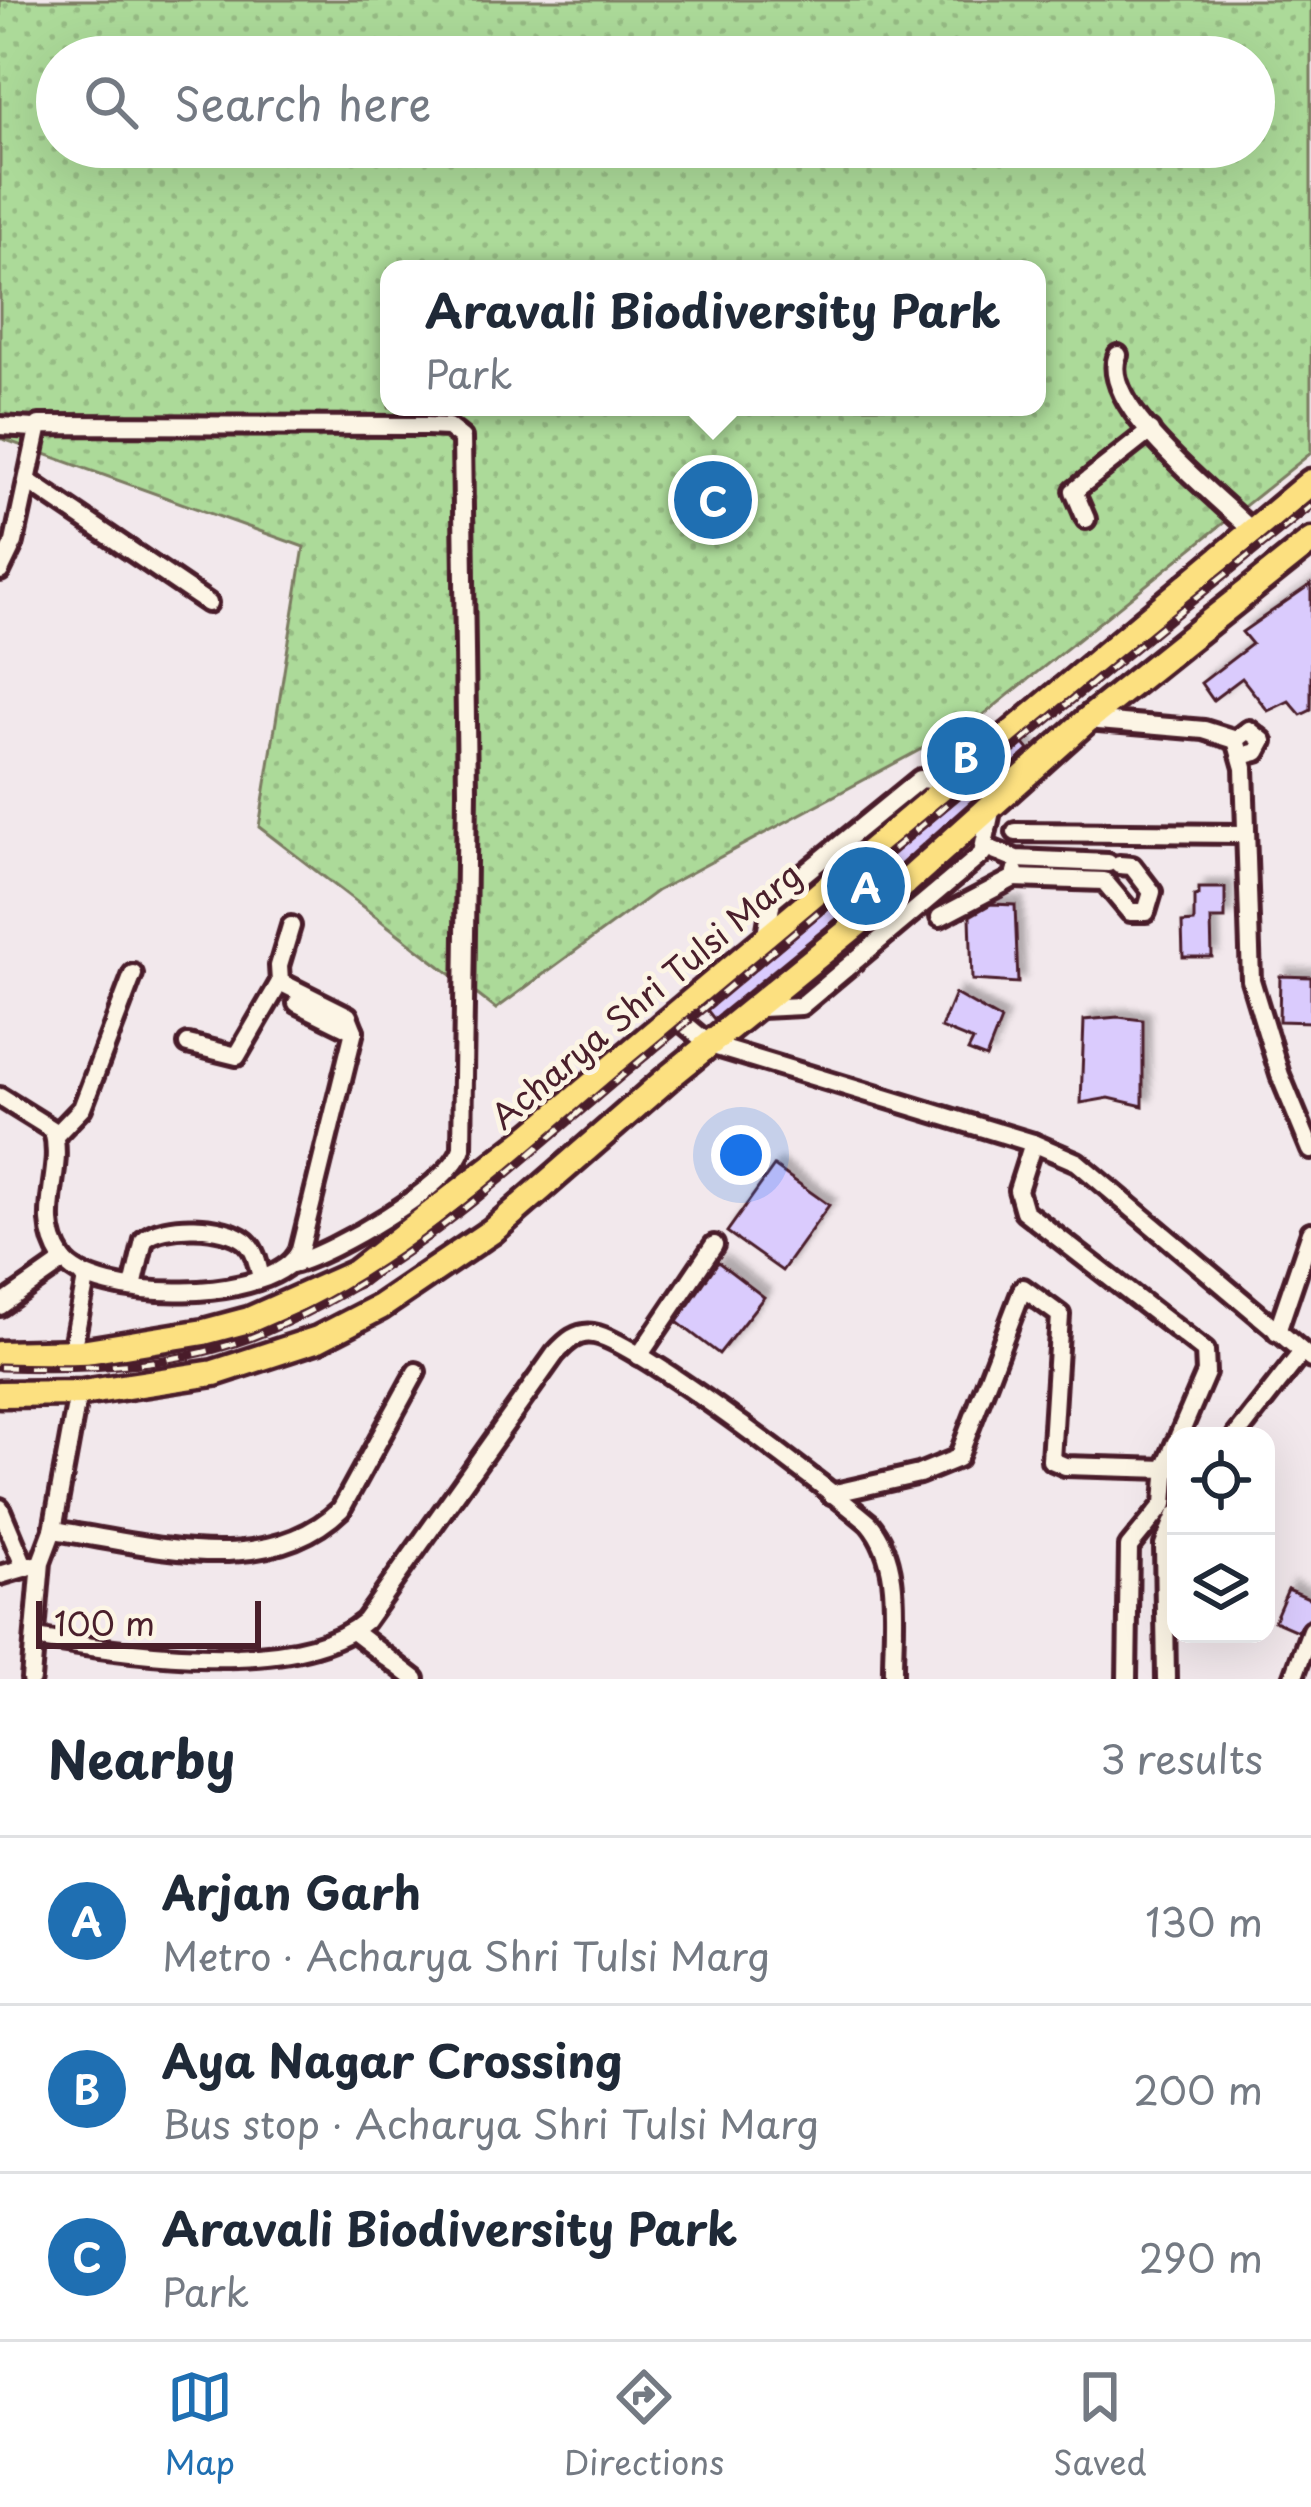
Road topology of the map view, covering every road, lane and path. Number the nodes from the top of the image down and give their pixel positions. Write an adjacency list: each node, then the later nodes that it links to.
1 (1118, 355): 4 (street)
2 (0, 426): 3 (street)
3 (34, 428): 5 (street); 34 (street)
4 (1150, 430): 7 (street); 8 (street)
5 (28, 481): 10 (street); 11 (street)
6 (1311, 482): 8 (highway, Acharya Shri Tulsi Marg)
7 (1086, 519)
8 (1252, 531): 24 (highway, Acharya Shri Tulsi Marg)
9 (1311, 541): 12 (highway)
10 (0, 572)
11 (208, 603)
12 (1087, 720): 13 (highway); 15 (street)
13 (992, 806): 16 (street); 23 (highway)
14 (1016, 832): 15 (street)
15 (1243, 834): 30 (street)
16 (986, 847): 17 (street); 23 (street)
17 (1016, 859): 18 (street); 18 (street)
18 (1014, 878): 19 (street)
19 (940, 917)
20 (290, 926): 22 (street)
21 (133, 974): 28 (street)
22 (277, 987): 25 (street); 34 (street)
23 (761, 1007): 26 (highway)
24 (674, 1016): 26 (street); 40 (highway, Acharya Shri Tulsi Marg)
25 (188, 1044)
26 (710, 1045): 29 (street); 45 (highway)
27 (0, 1097): 28 (street)
28 (55, 1136): 33 (street)
29 (1033, 1143): 39 (street); 47 (street)
30 (1311, 1150)
31 (1311, 1232): 39 (street)
32 (714, 1245): 43 (street)
33 (64, 1261): 36 (street); 38 (street)
34 (292, 1264): 35 (street)
35 (261, 1278): 37 (street); 37 (street)
36 (86, 1279): 37 (street); 40 (street)
37 (133, 1287)
38 (0, 1306)
39 (1276, 1332): 42 (street)
40 (72, 1352): 41 (highway, Acharya Shri Tulsi Marg)
41 (0, 1354)
42 (1306, 1355): 48 (street)
43 (639, 1356): 50 (street); 57 (street)
44 (416, 1372): 52 (street)
45 (78, 1393): 46 (highway); 52 (street)
46 (0, 1394)
47 (1182, 1427)
48 (1244, 1427)
49 (1166, 1469): 50 (street); 62 (street)
50 (831, 1494): 61 (street)
51 (0, 1508): 54 (street)
52 (53, 1530): 54 (street)
53 (1168, 1535): 63 (street)
54 (33, 1565): 55 (street); 58 (street)
55 (0, 1575)
56 (1311, 1630): 64 (street)
57 (355, 1634): 58 (street); 60 (street)
58 (36, 1638): 59 (street)
59 (32, 1679)
60 (415, 1679)
61 (893, 1679)
62 (1127, 1679)
63 (1166, 1679)
64 (1293, 1679)

